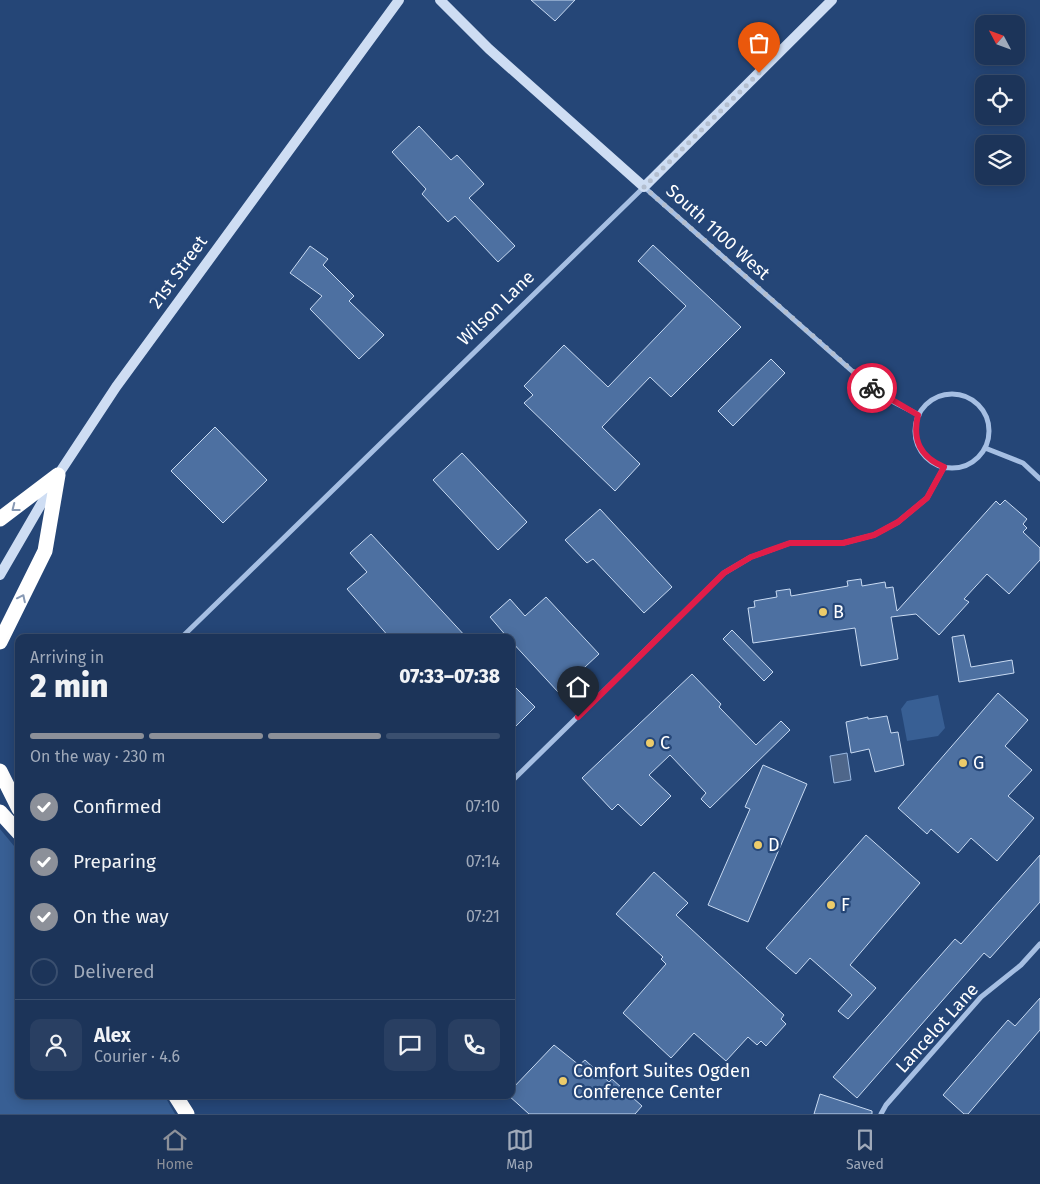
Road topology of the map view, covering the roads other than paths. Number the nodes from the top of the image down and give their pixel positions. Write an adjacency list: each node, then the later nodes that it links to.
1 (399, 0): 8 (main road, 21st Street)
2 (440, 0): 4 (main road, South 1100 West)
3 (832, 0): 4 (main road, Wilson Lane)
4 (644, 187): 5 (street, South 1100 West); 12 (street, Wilson Lane)
5 (918, 415): 6 (street); 7 (street)
6 (985, 448): 7 (street); 9 (street)
7 (944, 467): 15 (street)
8 (58, 475): 10 (highway, one-way to 10); 11 (main road, 21st Street); 13 (highway, one-way to 8)
9 (1040, 479)
10 (0, 519)
11 (0, 575)
12 (185, 634)
13 (0, 642)
14 (0, 770): 16 (highway)
15 (515, 778)
16 (15, 801)
17 (0, 812): 18 (highway)
18 (15, 829)
19 (1040, 944): 22 (street, Lancelot Lane)
20 (178, 1099): 21 (highway)
21 (187, 1114)
22 (881, 1114)

